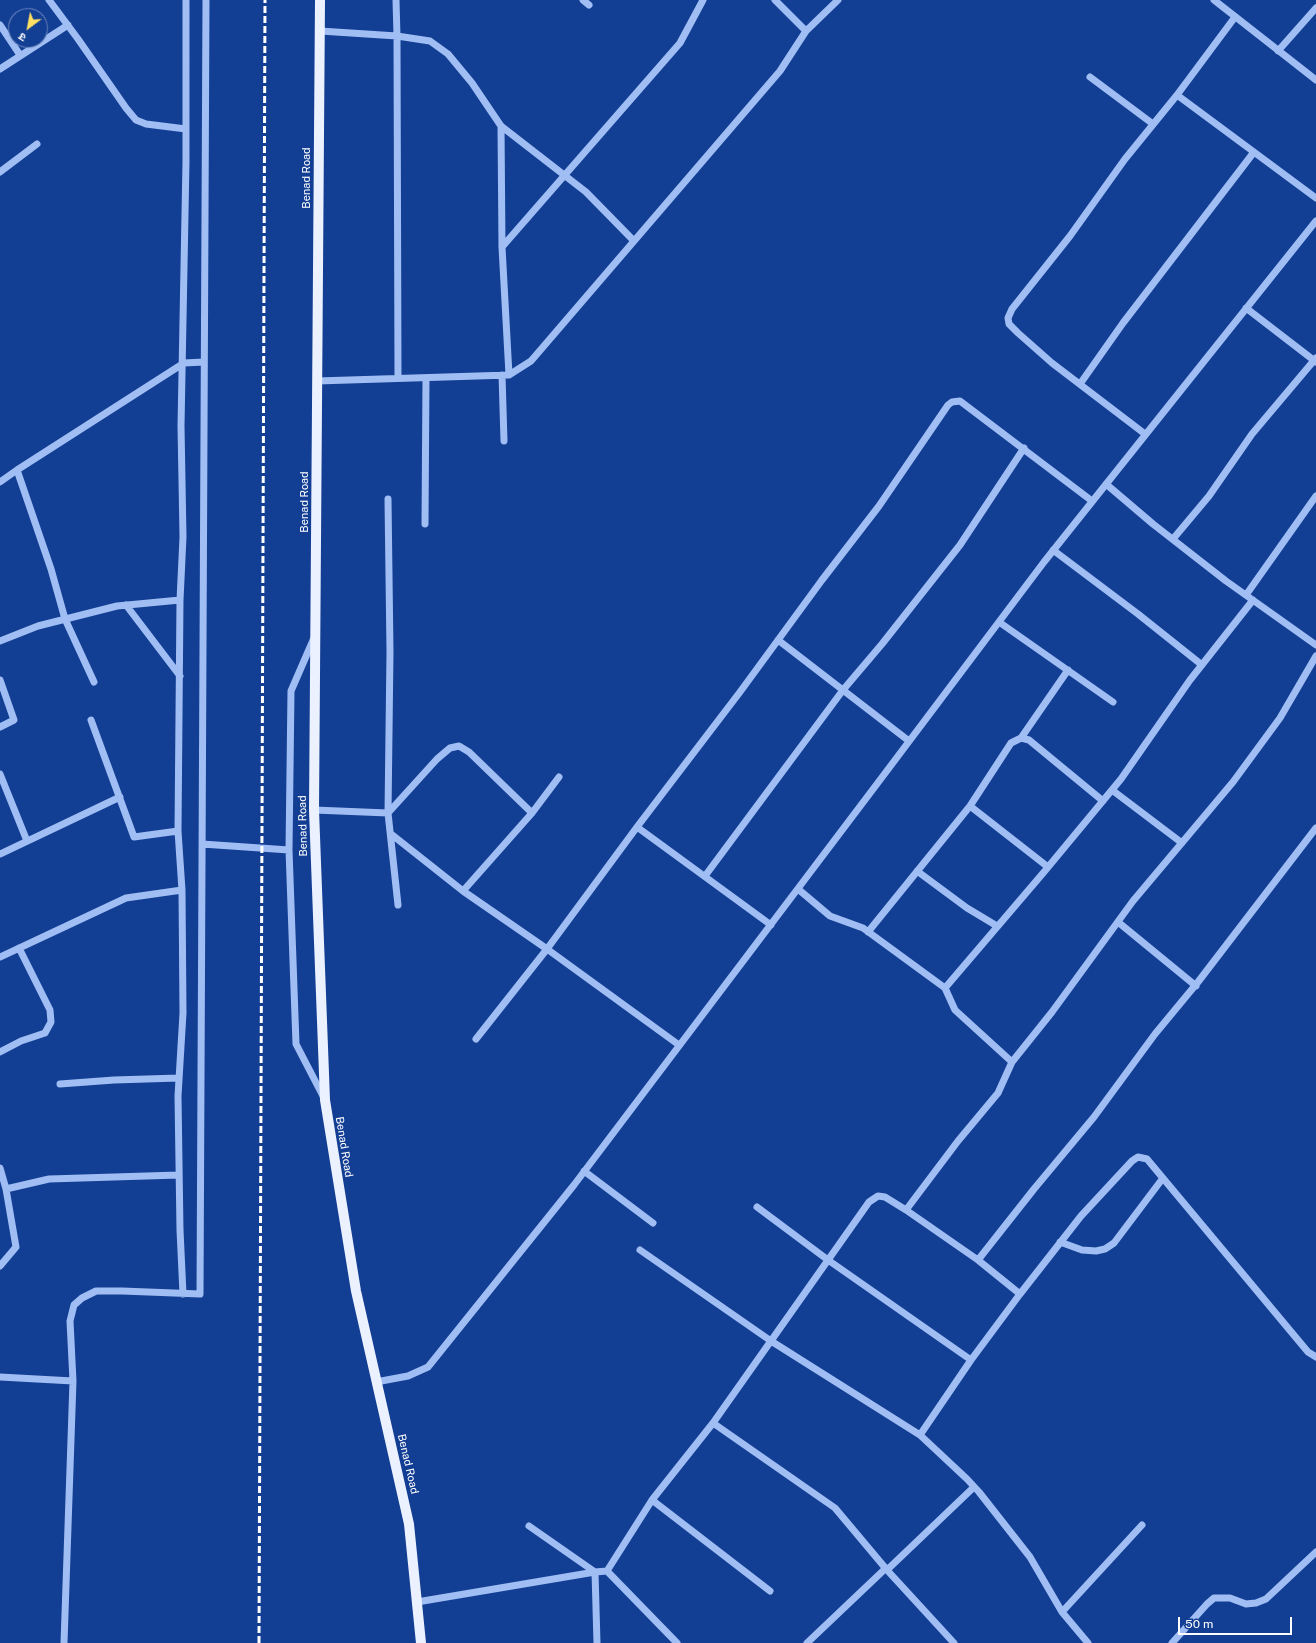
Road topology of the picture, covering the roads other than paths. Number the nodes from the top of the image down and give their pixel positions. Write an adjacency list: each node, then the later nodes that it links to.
1 (49, 0): 13 (street)
2 (186, 0): 25 (street)
3 (206, 0): 36 (street)
4 (320, 0): 14 (main road, Benad Road)
5 (396, 0): 16 (street)
6 (703, 0): 29 (street)
7 (775, 0): 15 (street)
8 (838, 0): 15 (street)
9 (1214, 0): 11 (street)
10 (1316, 8): 17 (street)
11 (1236, 17): 17 (street); 22 (street)
12 (0, 25): 18 (street)
13 (68, 25): 18 (street); 25 (street)
14 (320, 31): 16 (street); 41 (main road, Benad Road)
15 (806, 31): 32 (street)
16 (397, 36): 24 (street); 39 (street)
17 (1278, 51): 21 (street)
18 (20, 55): 19 (street)
19 (0, 68)
20 (1090, 77): 23 (street)
21 (1316, 80)
22 (1177, 95): 23 (street); 27 (street)
23 (1153, 124): 42 (street)
24 (501, 126): 29 (street); 33 (street)
25 (186, 129): 37 (street)
26 (37, 144): 28 (street)
27 (1254, 152): 30 (street); 42 (street)
28 (0, 172)
29 (564, 175): 32 (street); 33 (street)
30 (1316, 198)
31 (1316, 220): 34 (street)
32 (634, 241): 38 (street)
33 (502, 247): 38 (street)
34 (1246, 308): 35 (street); 43 (street)
35 (1315, 360): 53 (street)
36 (204, 362): 37 (street); 92 (street)
37 (184, 363): 46 (street); 56 (street)
38 (505, 375): 40 (street); 44 (street)
39 (398, 378): 40 (street); 41 (street)
40 (426, 378): 52 (street)
41 (318, 381): 61 (main road, Benad Road)
42 (1080, 384): 43 (street)
43 (1146, 434): 48 (street)
44 (504, 441)
45 (1024, 448): 51 (street); 62 (street); 71 (street)
46 (17, 470): 47 (street); 59 (street)
47 (0, 482)
48 (1106, 484): 51 (street); 53 (street)
49 (1316, 496): 55 (street)
50 (388, 499): 85 (street)
51 (1092, 500): 54 (street)
52 (426, 524)
53 (1173, 539): 55 (street)
54 (1053, 550): 60 (street); 66 (street)
55 (1246, 594): 57 (street)
56 (180, 600): 58 (street); 68 (street)
57 (1253, 600): 64 (street); 66 (street)
58 (126, 605): 59 (street); 68 (street)
59 (65, 619): 63 (street); 70 (street)
60 (999, 622): 67 (street); 76 (street)
61 (316, 635): 83 (main road, Benad Road); 93 (street)
62 (778, 640): 71 (street); 86 (street)
63 (0, 641)
64 (1316, 645)
65 (1316, 656): 91 (street)
66 (1202, 665): 79 (street)
67 (1068, 670): 72 (street); 75 (street)
68 (180, 676): 88 (street)
69 (0, 680): 74 (street)
70 (94, 682)
71 (843, 690): 76 (street); 97 (street)
72 (1114, 702)
73 (91, 720): 80 (street)
74 (0, 727)
75 (1021, 738): 81 (street); 82 (street)
76 (909, 741): 98 (street)
77 (0, 774): 90 (street)
78 (559, 777): 84 (street)
79 (1112, 790): 81 (street); 91 (street)
80 (120, 798): 88 (street); 90 (street)
81 (1103, 801): 95 (street)
82 (970, 806): 95 (street); 96 (street)
83 (314, 810): 85 (street); 117 (main road, Benad Road)
84 (532, 812): 85 (street); 100 (street)
85 (388, 813): 89 (street)
86 (637, 827): 97 (street); 107 (street)
87 (1316, 828): 109 (street)
88 (178, 831): 99 (street)
89 (391, 834): 100 (street); 101 (street)
90 (27, 841): 94 (street)
91 (1182, 843): 102 (street)
92 (202, 844): 93 (street); 131 (street)
93 (289, 850): 117 (street)
94 (0, 854)
95 (1048, 867): 104 (street)
96 (917, 871): 104 (street); 105 (street)
97 (705, 876): 103 (street)
98 (798, 889): 103 (street); 105 (street)
99 (182, 890): 106 (street); 115 (street)
100 (463, 891): 107 (street)
101 (398, 905)
102 (1118, 922): 109 (street); 114 (street)
103 (770, 925): 112 (street)
104 (996, 926): 110 (street)
105 (868, 932): 110 (street)
106 (19, 948): 108 (street); 113 (street)
107 (547, 949): 111 (street); 112 (street)
108 (0, 957)
109 (1196, 986): 129 (street)
110 (945, 988): 114 (street)
111 (476, 1039)
112 (679, 1045): 119 (street)
113 (0, 1052)
114 (1012, 1062): 124 (street)
115 (179, 1078): 116 (street); 120 (street)
116 (60, 1084)
117 (325, 1100): 138 (main road, Benad Road)
118 (0, 1168): 122 (street)
119 (584, 1171): 125 (street); 138 (street)
120 (179, 1175): 122 (street); 131 (street)
121 (1164, 1178): 126 (street); 126 (street); 134 (street)
122 (6, 1189): 130 (street)
123 (757, 1207): 128 (street)
124 (906, 1210): 128 (street); 129 (street)
125 (652, 1223)
126 (1060, 1242): 132 (street)
127 (640, 1250): 133 (street)
128 (828, 1260): 133 (street); 135 (street)
129 (978, 1260): 132 (street)
130 (0, 1266)
131 (184, 1294): 137 (street)
132 (1020, 1294): 135 (street)
133 (770, 1341): 139 (street); 140 (street)
134 (1316, 1357)
135 (970, 1360): 140 (street)
136 (0, 1377): 137 (street)
137 (73, 1381): 152 (street)
138 (376, 1382): 150 (main road, Benad Road)
139 (713, 1423): 142 (street); 146 (street)
140 (920, 1435): 141 (street)
141 (974, 1487): 146 (street); 151 (street)
142 (652, 1500): 147 (street); 149 (street)
143 (1142, 1525): 151 (street)
144 (529, 1526): 148 (street)
145 (1316, 1552): 159 (street)
146 (886, 1569): 156 (street); 157 (street)
147 (607, 1571): 148 (street); 155 (street)
148 (595, 1572): 150 (street); 154 (street)
149 (770, 1591)
150 (417, 1602): 153 (main road, Benad Road)
151 (1062, 1612): 158 (street)
152 (64, 1643)
153 (421, 1643)
154 (597, 1643)
155 (678, 1643)
156 (807, 1643)
157 (954, 1643)
158 (1088, 1643)
159 (1172, 1643)

